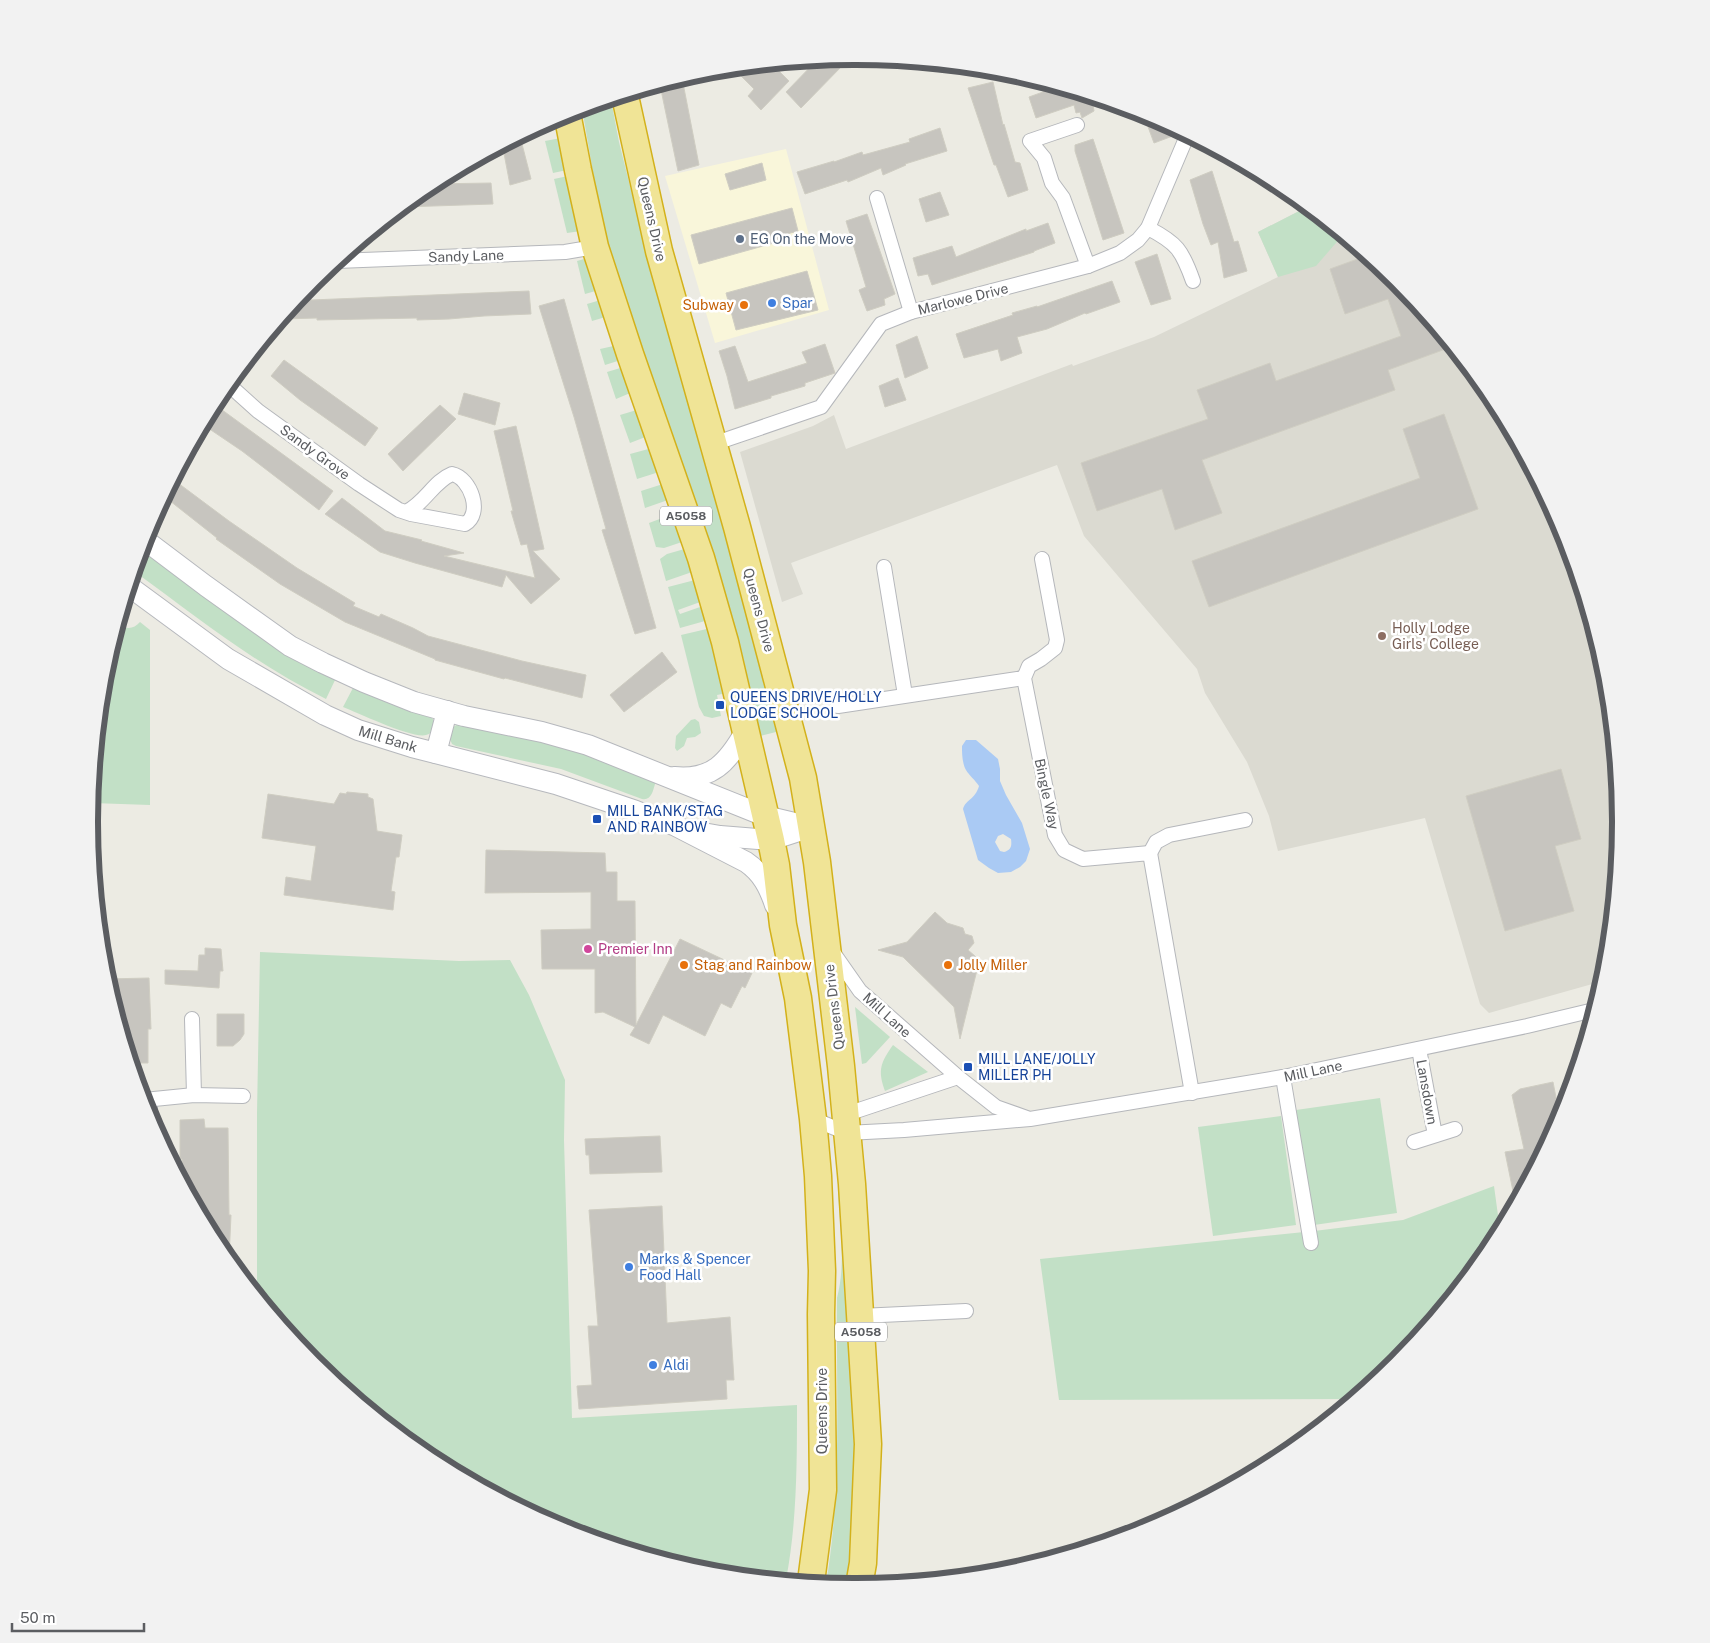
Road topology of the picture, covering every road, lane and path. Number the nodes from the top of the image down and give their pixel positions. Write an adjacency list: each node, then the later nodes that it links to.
1 (626, 101): 13 (highway, Queens Drive / A5058)
2 (569, 122): 7 (highway, Queens Drive / A5058)
3 (1077, 125): 9 (street)
4 (1185, 141): 6 (street, Marlowe Drive)
5 (878, 198): 11 (street)
6 (1148, 228): 9 (street, Marlowe Drive); 10 (street)
7 (595, 247): 8 (street, Sandy Lane); 23 (highway, Queens Drive / A5058)
8 (348, 261)
9 (1088, 266): 11 (street, Marlowe Drive)
10 (1193, 281)
11 (911, 312): 13 (street, Marlowe Drive)
12 (234, 390): 14 (street, Sandy Grove)
13 (713, 444): 28 (highway, Queens Drive / A5058)
14 (406, 512): 14 (street, Sandy Grove)
15 (151, 545): 22 (street)
16 (1042, 559): 19 (street)
17 (884, 567): 20 (street)
18 (135, 591): 24 (street, Mill Bank)
19 (1024, 678): 20 (street); 30 (street, Bingle Way)
20 (905, 695): 21 (street)
21 (838, 706)
22 (447, 711): 24 (street); 25 (street)
23 (745, 732): 25 (street); 29 (highway, Queens Drive / A5058)
24 (436, 753): 27 (street, Mill Bank)
25 (662, 776): 29 (street)
26 (1245, 820): 30 (street)
27 (676, 826): 29 (street, Mill Bank); 31 (street, Mill Bank)
28 (811, 827): 29 (street, Mill Bank); 32 (highway, Queens Drive / A5058)
29 (768, 828): 31 (highway, Queens Drive / A5058)
30 (1150, 853): 39 (street)
31 (783, 925): 43 (highway, Queens Drive / A5058)
32 (826, 943): 36 (highway, Queens Drive / A5058); 37 (street, Mill Lane)
33 (1587, 1012): 35 (street, Mill Lane)
34 (192, 1019): 40 (street)
35 (1419, 1049): 38 (street, Mill Lane); 47 (street, Lansdown)
36 (842, 1077): 43 (highway); 45 (highway, Queens Drive / A5058)
37 (958, 1078): 44 (street, Mill Lane); 45 (street, Mill Lane)
38 (1283, 1078): 39 (street, Mill Lane); 49 (street)
39 (1192, 1093): 44 (street, Mill Lane)
40 (194, 1095): 41 (street); 42 (street)
41 (243, 1096)
42 (152, 1099)
43 (813, 1119): 45 (street, Mill Lane); 52 (highway, Queens Drive / A5058)
44 (1030, 1119): 45 (street, Mill Lane)
45 (846, 1124): 51 (highway, Queens Drive / A5058)
46 (1455, 1129): 47 (street, Lansdown)
47 (1435, 1135): 48 (street, Lansdown)
48 (1414, 1142)
49 (1311, 1243)
50 (966, 1311): 51 (street)
51 (860, 1316): 53 (highway, Queens Drive / A5058)
52 (812, 1576)
53 (860, 1578)

